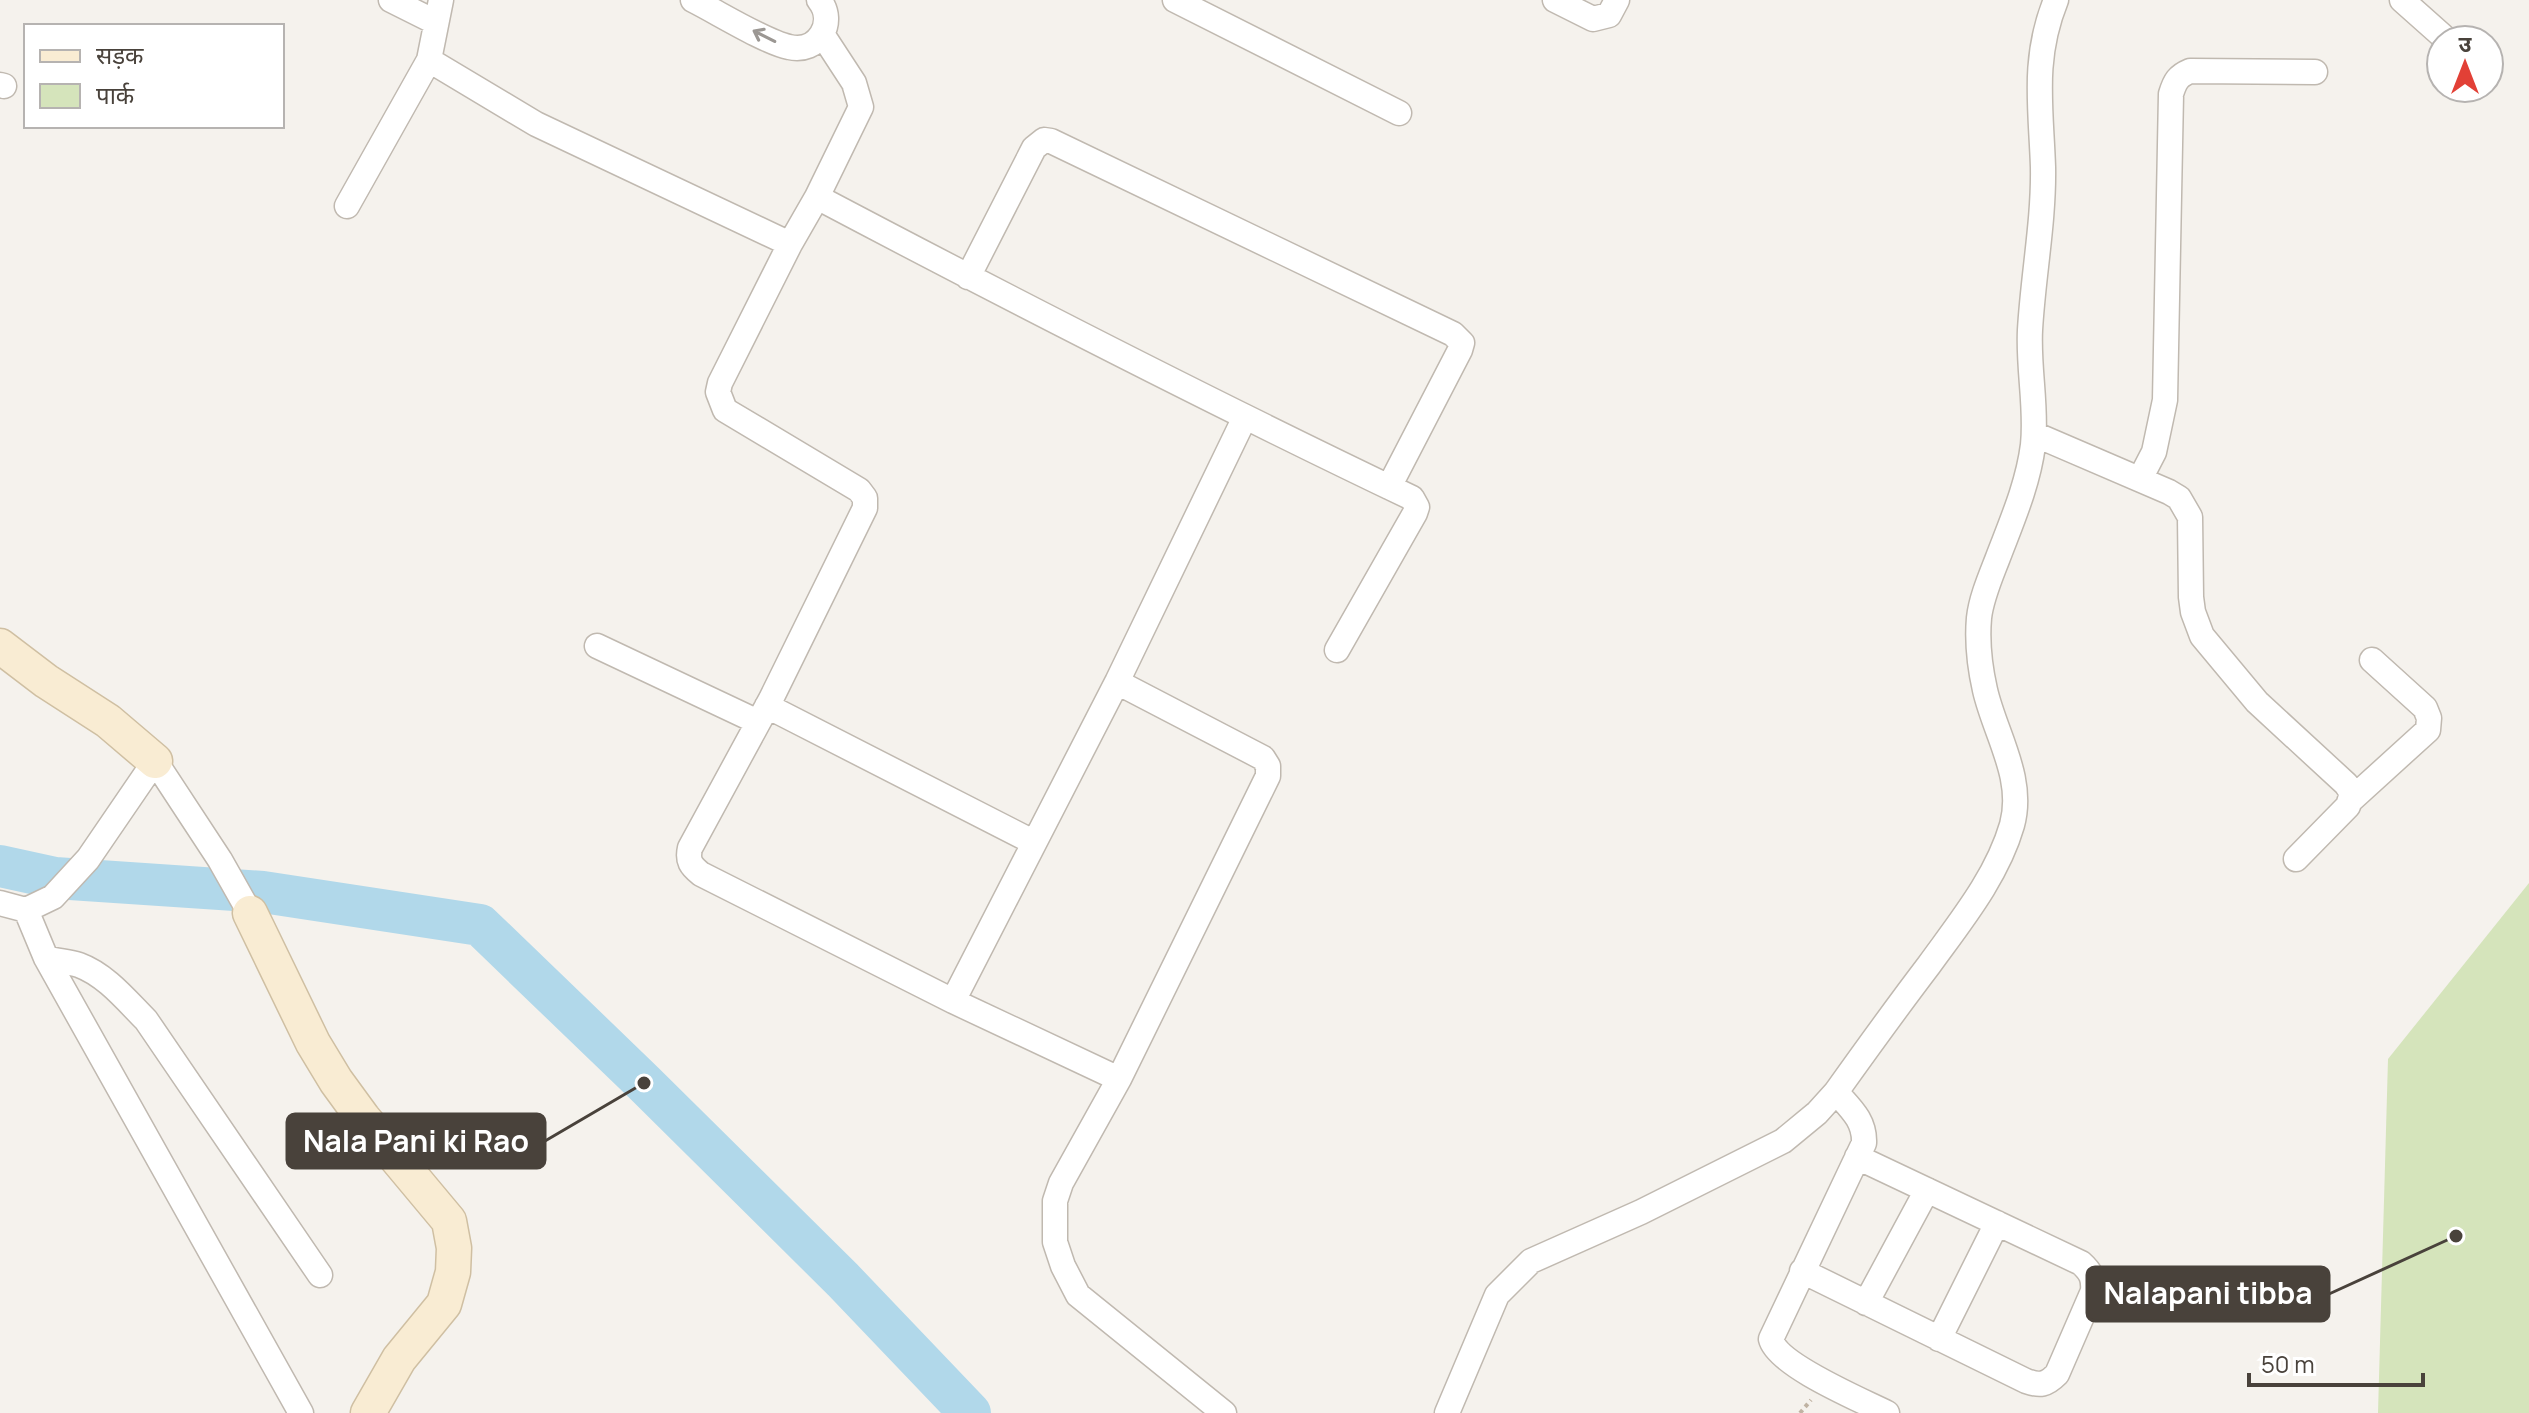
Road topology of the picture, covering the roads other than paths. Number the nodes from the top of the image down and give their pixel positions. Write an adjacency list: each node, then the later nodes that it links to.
1 (391, 0): 9 (street)
2 (693, 0): 11 (street, one-way to 2)
3 (819, 0): 11 (street)
4 (1175, 0): 14 (street)
5 (1555, 0): 6 (street)
6 (1617, 0)
7 (2056, 0): 20 (street)
8 (2402, 0): 10 (street)
9 (438, 11): 12 (street)
10 (2429, 24)
11 (822, 34): 15 (street)
12 (429, 60): 16 (street); 17 (street)
13 (2315, 72): 21 (street)
14 (1399, 113)
15 (817, 197): 17 (street); 18 (street)
16 (347, 206)
17 (790, 244): 28 (street)
18 (968, 277): 19 (street); 22 (street)
19 (1245, 417): 22 (street); 27 (street)
20 (2034, 434): 21 (street); 39 (street)
21 (2140, 479): 30 (street)
22 (1389, 487): 25 (street)
23 (0, 646): 29 (street)
24 (597, 646): 28 (street)
25 (1337, 650)
26 (2372, 660): 30 (street)
27 (1117, 682): 31 (street); 38 (street)
28 (762, 714): 31 (street); 37 (street)
29 (155, 761): 34 (street); 35 (street)
30 (2352, 799): 32 (street)
31 (1033, 842): 37 (street)
32 (2296, 859)
33 (0, 903): 34 (street)
34 (26, 910): 36 (street)
35 (250, 913): 48 (street)
36 (46, 958): 44 (street); 47 (street)
37 (953, 1001): 38 (street)
38 (1119, 1079): 49 (street)
39 (1836, 1092): 40 (street); 50 (street)
40 (1857, 1157): 41 (street); 43 (street)
41 (1927, 1190): 42 (street); 45 (street)
42 (1997, 1223): 46 (street); 46 (street)
43 (1802, 1271): 45 (street); 51 (street)
44 (320, 1275)
45 (1866, 1303): 46 (street)
46 (1939, 1339)
47 (301, 1413)
48 (368, 1413)
49 (1224, 1413)
50 (1447, 1413)
51 (1887, 1413)

